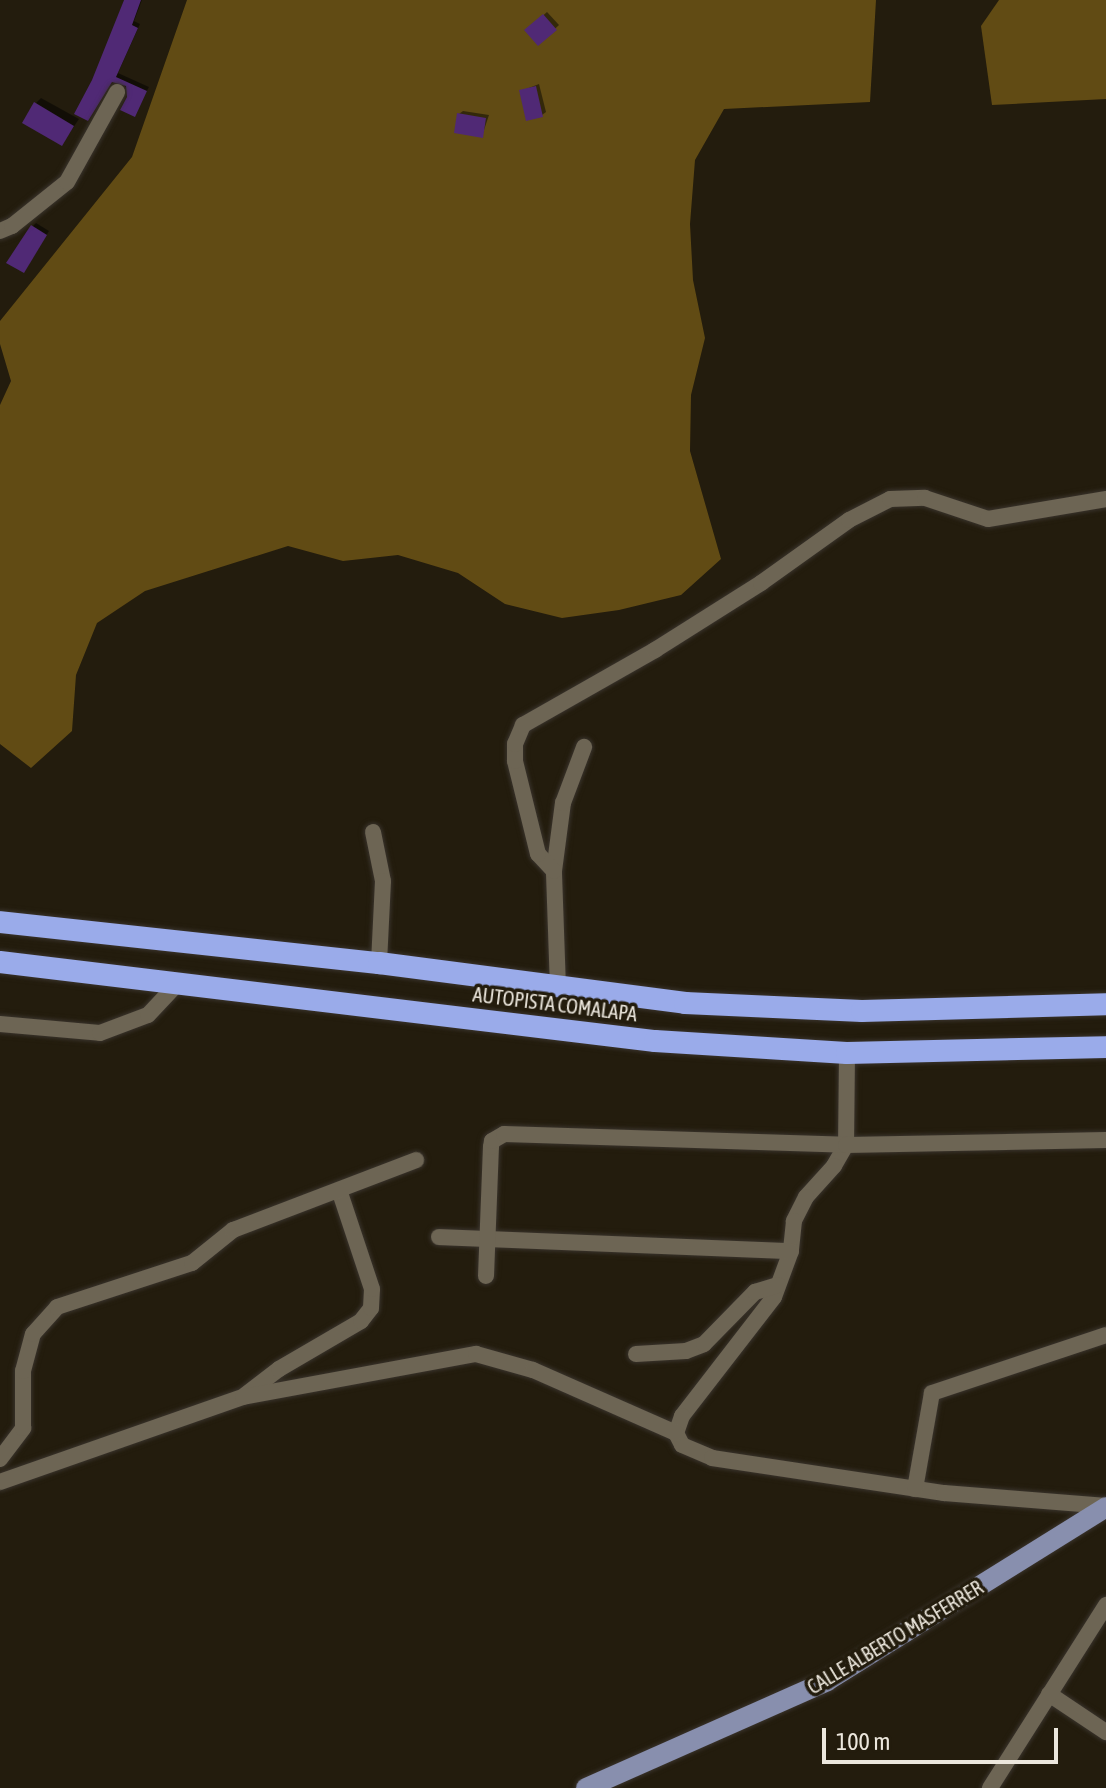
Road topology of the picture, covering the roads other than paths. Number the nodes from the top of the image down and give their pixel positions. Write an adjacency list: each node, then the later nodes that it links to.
1 (117, 92): 2 (street)
2 (0, 231)
3 (1106, 499): 6 (street)
4 (584, 747): 6 (street)
5 (373, 832): 9 (street)
6 (554, 871): 11 (street)
7 (0, 922): 9 (highway, AUTOPISTA COMALAPA)
8 (0, 962): 10 (highway, AUTOPISTA COMALAPA)
9 (379, 963): 11 (highway, AUTOPISTA COMALAPA)
10 (179, 982): 13 (street); 15 (highway, AUTOPISTA COMALAPA)
11 (558, 988): 12 (highway, AUTOPISTA COMALAPA)
12 (1106, 1004)
13 (0, 1024)
14 (1106, 1047): 15 (highway, AUTOPISTA COMALAPA)
15 (847, 1053): 17 (street)
16 (1106, 1140): 17 (street)
17 (846, 1145): 21 (street); 22 (street)
18 (416, 1160): 19 (street)
19 (339, 1190): 27 (street); 29 (street)
20 (439, 1237): 21 (street)
21 (488, 1240): 22 (street); 23 (street)
22 (791, 1251): 24 (street)
23 (486, 1276)
24 (778, 1285): 26 (street); 28 (street)
25 (1106, 1335): 31 (street)
26 (636, 1354)
27 (243, 1397): 28 (street); 30 (street)
28 (676, 1433): 31 (street)
29 (0, 1459)
30 (0, 1482)
31 (915, 1489): 32 (street)
32 (1106, 1506): 36 (main road, CALLE ALBERTO MASFERRER)
33 (1106, 1605): 34 (street)
34 (1049, 1694): 35 (street); 37 (street)
35 (1106, 1732)
36 (586, 1788)
37 (990, 1788)

